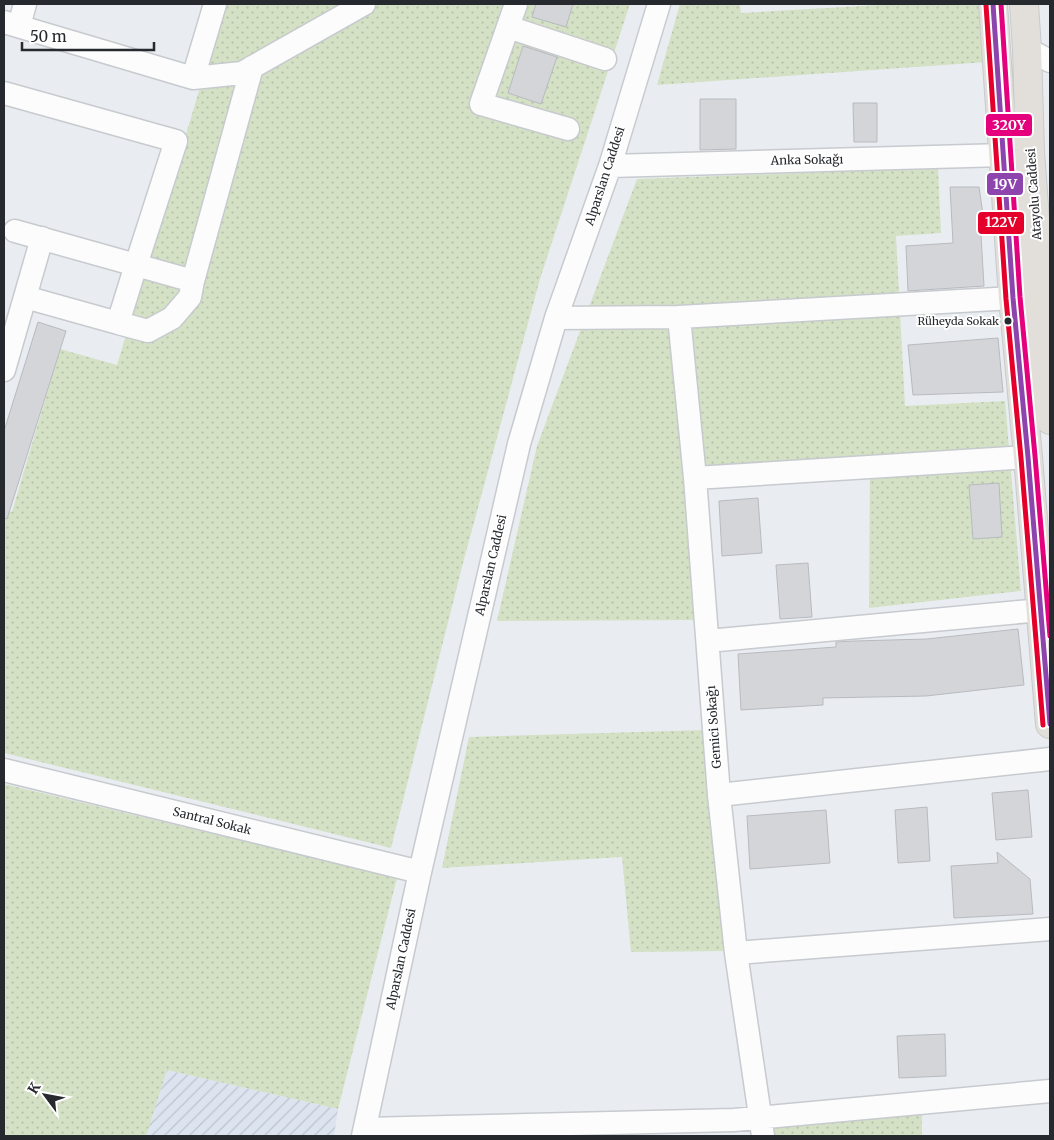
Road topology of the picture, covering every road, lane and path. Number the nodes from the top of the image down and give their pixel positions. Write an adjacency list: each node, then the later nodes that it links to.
1 (25, 4): 9 (street)
2 (216, 4): 14 (street)
3 (364, 4): 13 (street)
4 (516, 4): 10 (street)
5 (659, 4): 6 (street); 18 (street, Alparslan Caddesi)
6 (671, 4)
7 (993, 4): 17 (main road)
8 (1024, 4): 11 (main road, Atayolu Caddesi)
9 (11, 24): 14 (street)
10 (508, 27): 12 (street); 16 (street)
11 (1039, 55): 23 (main road, Atayolu Caddesi)
12 (605, 59)
13 (252, 67): 14 (street); 22 (street)
14 (194, 78)
15 (4, 93): 21 (street)
16 (568, 129)
17 (1004, 155): 18 (street, Anka Sokağı); 25 (main road)
18 (610, 166): 27 (street, Alparslan Caddesi)
19 (15, 231): 20 (street)
20 (42, 238): 21 (street); 24 (street)
21 (136, 265): 22 (street); 28 (street)
22 (193, 281): 28 (street)
23 (1046, 294): 25 (street); 30 (main road, Atayolu Caddesi)
24 (25, 297): 28 (street); 29 (street)
25 (1014, 298): 26 (street); 31 (main road)
26 (679, 317): 27 (street); 32 (street, Gemici Sokağı)
27 (556, 318): 39 (street, Alparslan Caddesi)
28 (118, 323)
29 (4, 370)
30 (1050, 420)
31 (1028, 456): 32 (street); 33 (main road)
32 (694, 478): 34 (street, Gemici Sokağı)
33 (1041, 610): 34 (street); 35 (main road)
34 (708, 641): 38 (street, Gemici Sokağı)
35 (1050, 724)
36 (1050, 759): 38 (street)
37 (4, 770): 39 (street, Santral Sokak)
38 (719, 795): 41 (street, Gemici Sokağı)
39 (420, 872): 44 (street, Alparslan Caddesi)
40 (1050, 929): 41 (street)
41 (736, 953): 43 (street, Gemici Sokağı)
42 (1050, 1091): 43 (street)
43 (762, 1127): 44 (street)
44 (364, 1133)

